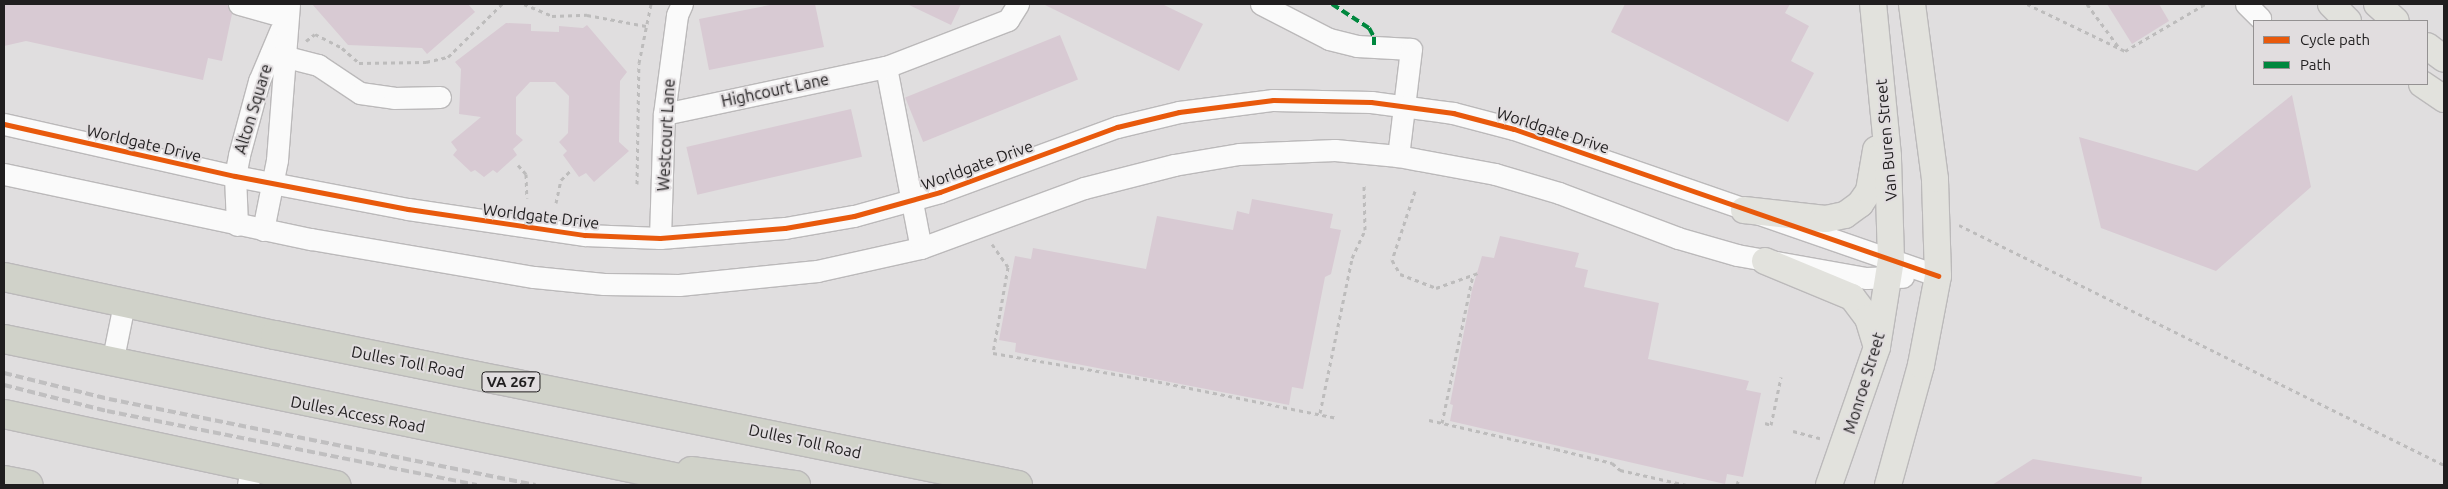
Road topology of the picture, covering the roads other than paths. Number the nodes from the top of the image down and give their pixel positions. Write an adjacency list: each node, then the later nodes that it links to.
1 (239, 4): 9 (street)
2 (682, 4): 21 (street, Westcourt Lane)
3 (1018, 4): 15 (street, Highcourt Lane)
4 (1261, 4): 20 (street)
5 (1873, 4): 17 (main road, Van Buren Street)
6 (1912, 4): 35 (main road)
7 (2331, 4): 10 (main road)
8 (2377, 4): 11 (main road)
9 (288, 11): 13 (street, Alton Square)
10 (2347, 20)
11 (2395, 20)
12 (2428, 47): 14 (main road)
13 (285, 52): 18 (street, Alton Square); 25 (street, Alton Square); 26 (street, Alton Square)
14 (2444, 60)
15 (886, 67): 21 (street, Highcourt Lane); 27 (street)
16 (2423, 85): 19 (main road)
17 (1882, 90): 28 (main road); 34 (main road, Van Buren Street)
18 (440, 97)
19 (2444, 100)
20 (1404, 105): 23 (street); 27 (street, Worldgate Drive); 28 (street, Worldgate Drive)
21 (664, 114): 31 (street, Westcourt Lane)
22 (4, 124): 25 (street, Worldgate Drive)
23 (1398, 156): 32 (street, Worldgate Drive); 33 (street, Worldgate Drive)
24 (4, 174): 29 (street, Worldgate Drive)
25 (235, 176): 26 (street, Worldgate Drive); 29 (street, Alton Square)
26 (272, 184): 30 (street, Alton Square); 31 (street, Worldgate Drive)
27 (910, 202): 31 (street, Worldgate Drive); 32 (street)
28 (1744, 210): 34 (street, Worldgate Drive)
29 (237, 225): 30 (street, Worldgate Drive)
30 (263, 230): 32 (street, Worldgate Drive)
31 (660, 238)
32 (921, 248)
33 (1765, 262): 34 (street, Worldgate Drive); 39 (main road)
34 (1890, 269): 35 (street, Worldgate Drive); 39 (main road, Monroe Street)
35 (1938, 276): 51 (main road)
36 (4, 277): 37 (highway, Dulles Toll Road / VA 267)
37 (124, 304): 40 (street); 49 (highway, Dulles Toll Road / VA 267)
38 (4, 339): 40 (highway, Dulles Access Road)
39 (1877, 347): 50 (main road, Monroe Street)
40 (112, 363): 42 (highway, Dulles Access Road)
41 (4, 414): 43 (highway)
42 (616, 466): 47 (highway, Dulles Access Road); 48 (highway)
43 (250, 477): 46 (highway)
44 (4, 480): 45 (highway)
45 (28, 485)
46 (336, 485)
47 (713, 485)
48 (796, 485)
49 (1018, 485)
50 (1829, 485)
51 (1888, 485)

